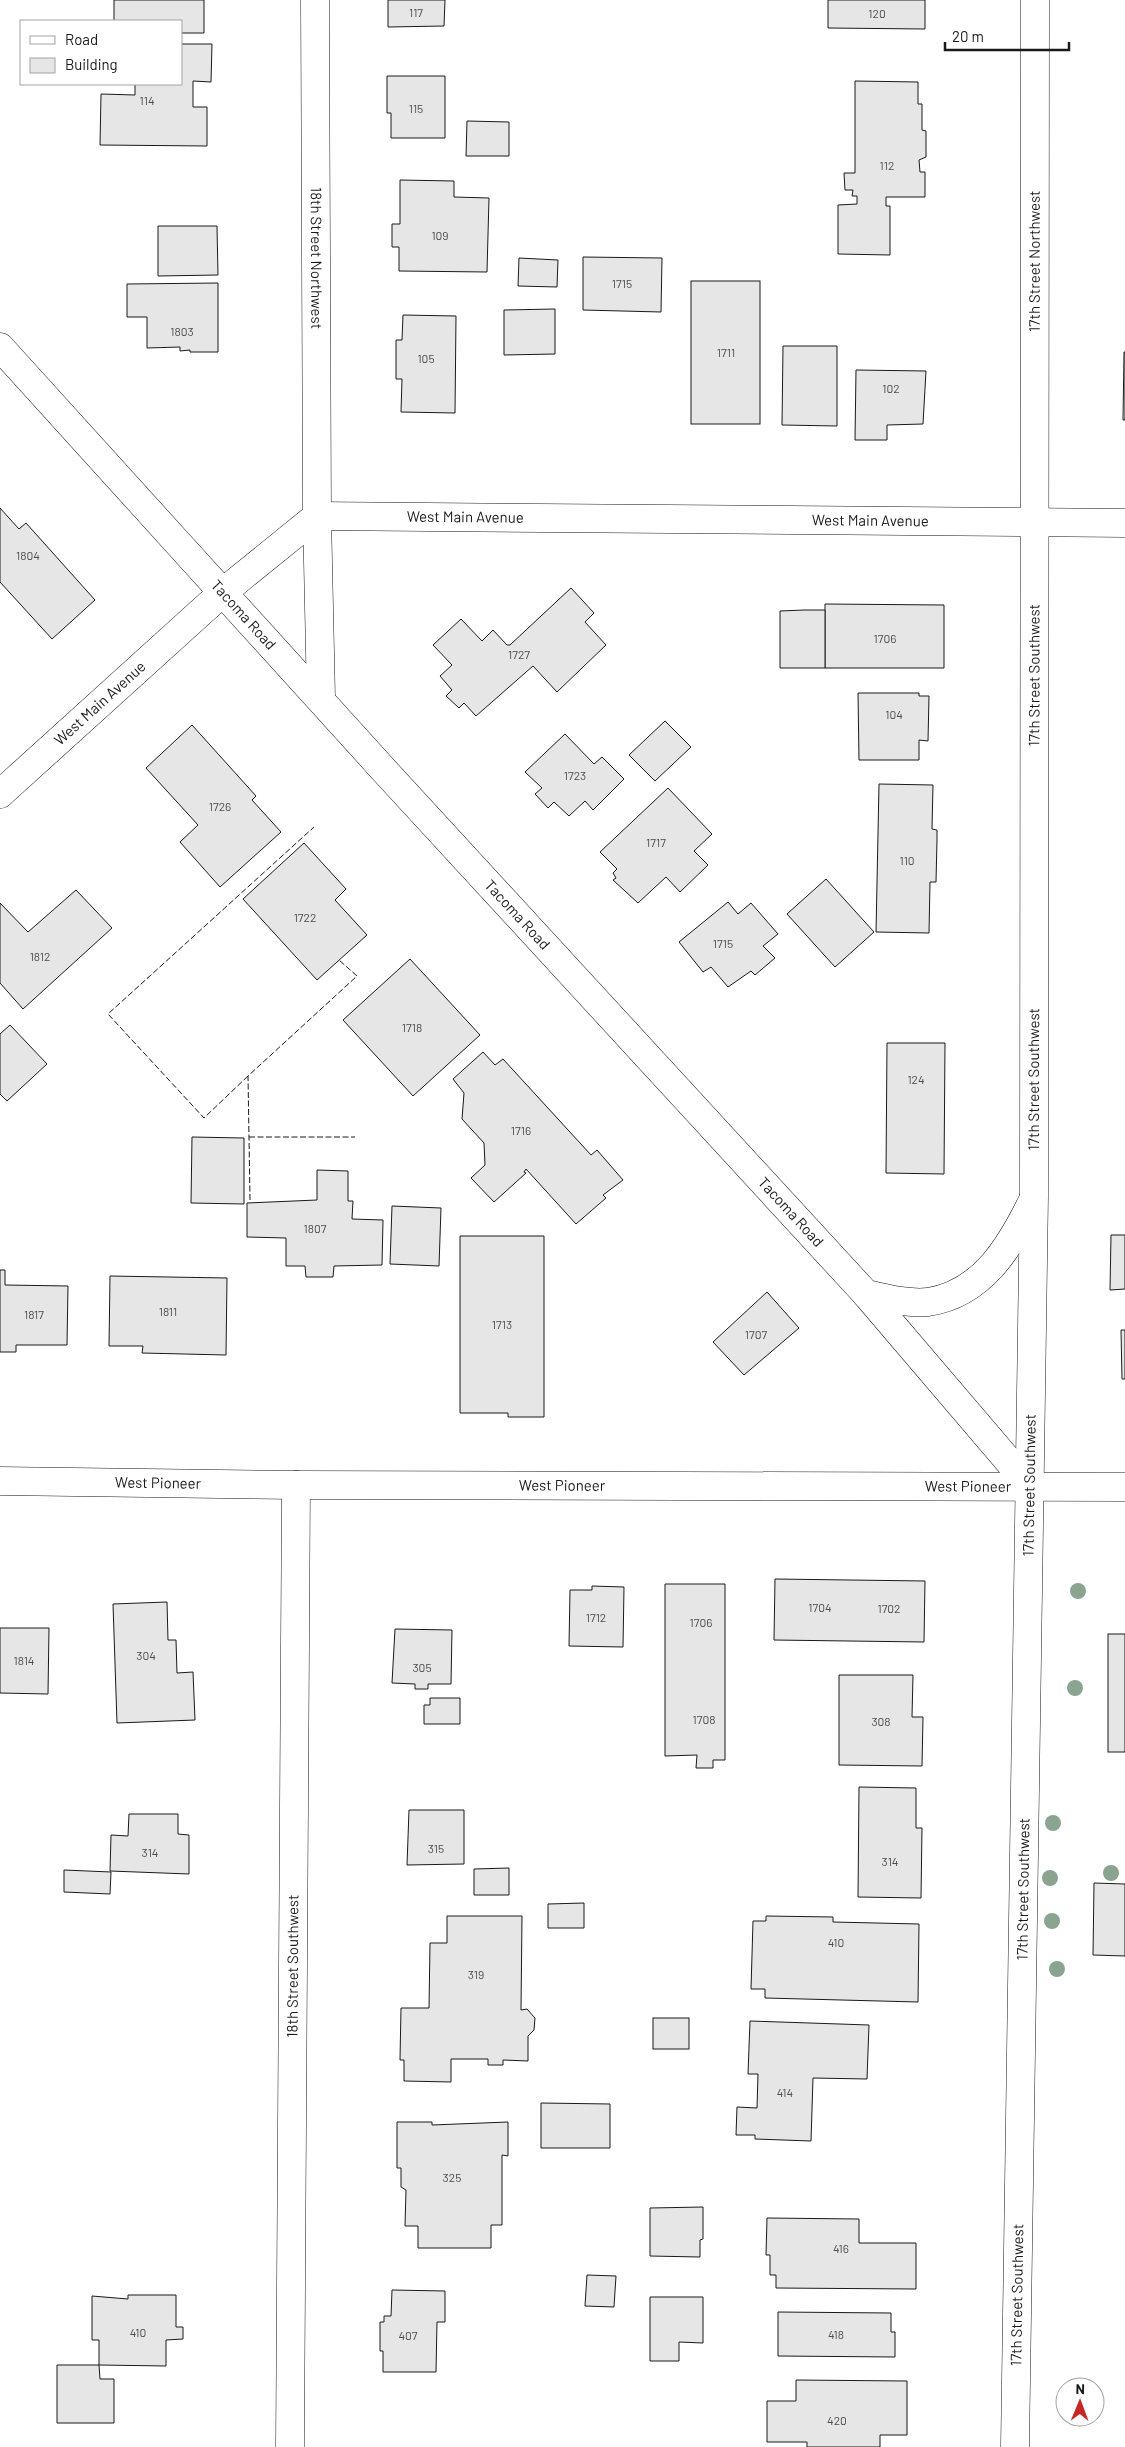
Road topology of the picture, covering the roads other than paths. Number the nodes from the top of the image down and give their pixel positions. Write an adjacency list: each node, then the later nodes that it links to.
1 (315, 0): 4 (street, 18th Street Northwest)
2 (1036, 0): 5 (street, 17th Street Northwest)
3 (0, 347): 7 (street, Tacoma Road)
4 (317, 516): 5 (street, West Main Avenue); 7 (street, West Main Avenue); 8 (street, 18th Street Northwest)
5 (1034, 522): 6 (street, West Main Avenue); 10 (street, 17th Street Southwest)
6 (1125, 523)
7 (222, 593): 8 (street, Tacoma Road); 9 (street, West Main Avenue)
8 (321, 698): 11 (street, Tacoma Road)
9 (0, 794)
10 (1034, 1196): 11 (street); 14 (street, 17th Street Southwest)
11 (866, 1294): 14 (street, Tacoma Road)
12 (0, 1481): 13 (street, West Pioneer)
13 (296, 1485): 14 (street, West Pioneer); 16 (street, 18th Street Southwest)
14 (1029, 1485): 15 (street, West Pioneer); 17 (street, 17th Street Southwest)
15 (1125, 1487)
16 (290, 2447)
17 (1016, 2447)

